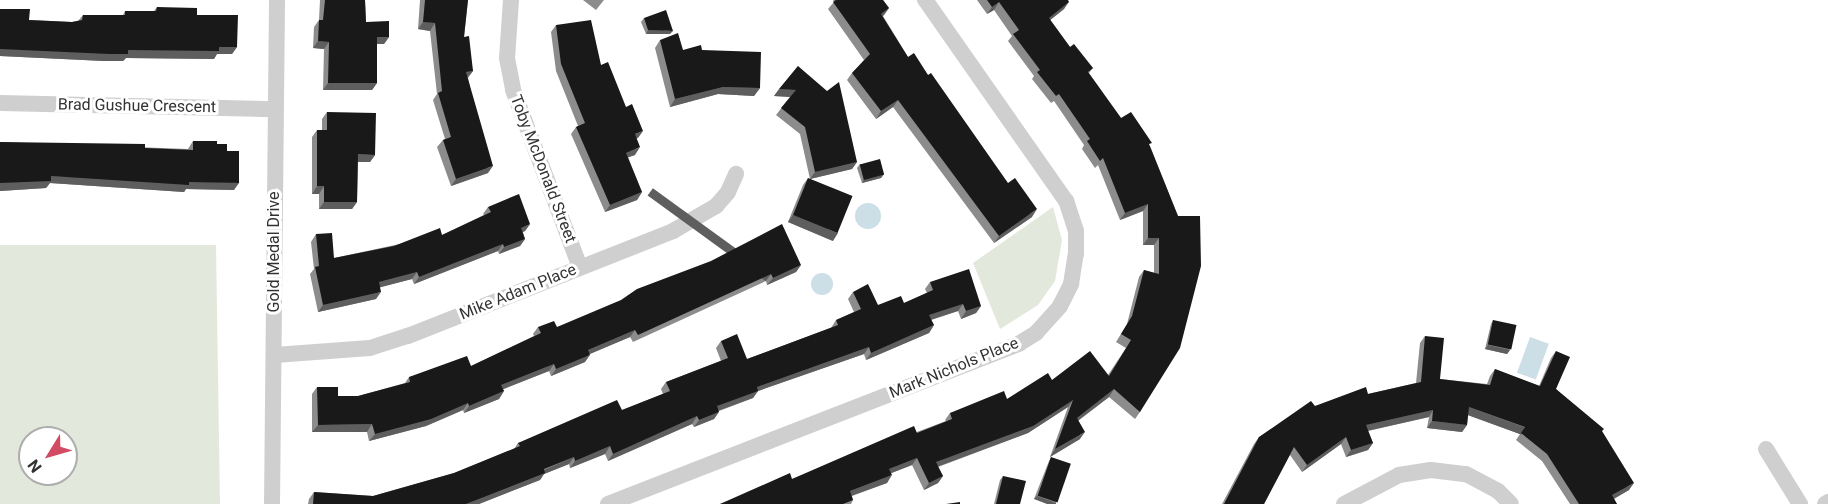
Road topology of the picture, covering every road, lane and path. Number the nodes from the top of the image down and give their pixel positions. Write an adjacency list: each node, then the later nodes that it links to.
1 (277, 0): 5 (street, Gold Medal Drive)
2 (512, 0): 7 (street, Toby McDonald Street)
3 (925, 0): 11 (street, Mark Nichols Place)
4 (0, 103): 5 (street, Brad Gushue Crescent)
5 (274, 109): 8 (street, Gold Medal Drive)
6 (736, 174): 7 (street, Mike Adam Place)
7 (580, 267): 8 (street, Mike Adam Place)
8 (275, 356): 10 (street, Gold Medal Drive)
9 (1766, 449): 14 (street)
10 (272, 504)
11 (608, 504)
12 (1344, 504): 13 (street)
13 (1510, 504)
14 (1800, 504)

